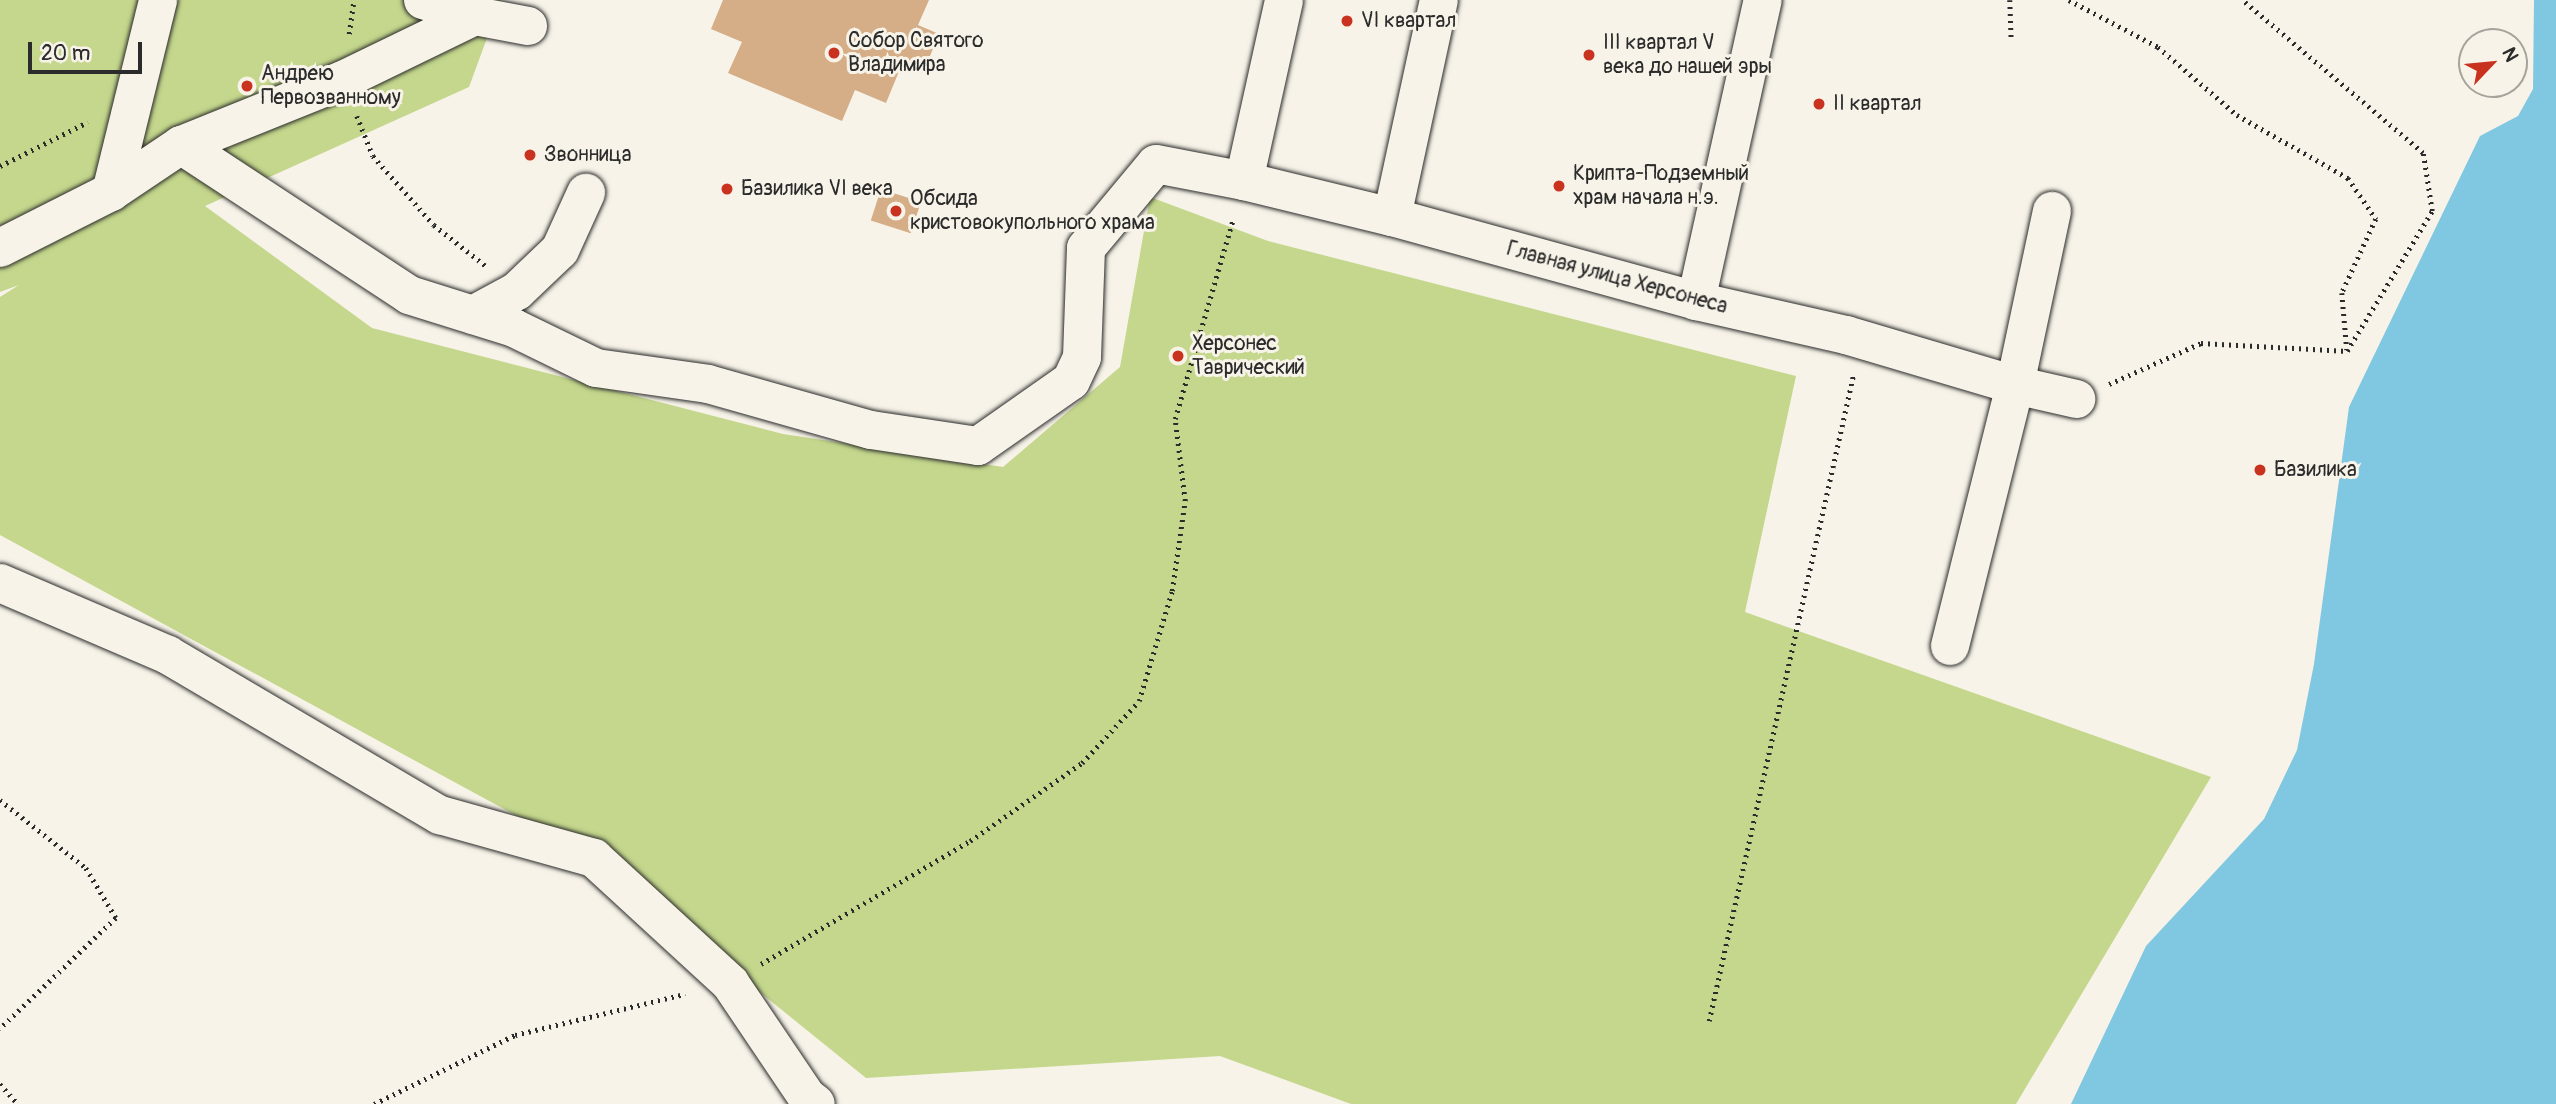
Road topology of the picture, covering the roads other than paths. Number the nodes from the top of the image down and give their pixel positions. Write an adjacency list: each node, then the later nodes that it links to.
1 (158, 0): 10 (lane)
2 (424, 0): 6 (lane)
3 (1284, 0): 9 (lane)
4 (1439, 0): 13 (lane)
5 (1763, 0): 15 (lane)
6 (475, 16): 7 (lane); 8 (lane)
7 (528, 26)
8 (181, 145): 10 (lane); 16 (lane)
9 (1244, 181): 13 (lane, Главная улица Херсонеса); 16 (lane, Главная улица Херсонеса)
10 (111, 192): 14 (lane)
11 (586, 193): 16 (lane)
12 (2052, 211): 17 (lane)
13 (1392, 217): 15 (lane, Главная улица Херсонеса)
14 (0, 248)
15 (1696, 301): 17 (lane, Главная улица Херсонеса)
16 (473, 315)
17 (2015, 385): 18 (lane, Главная улица Херсонеса); 20 (lane)
18 (2076, 399)
19 (0, 583): 21 (lane)
20 (1950, 646)
21 (816, 1104)

